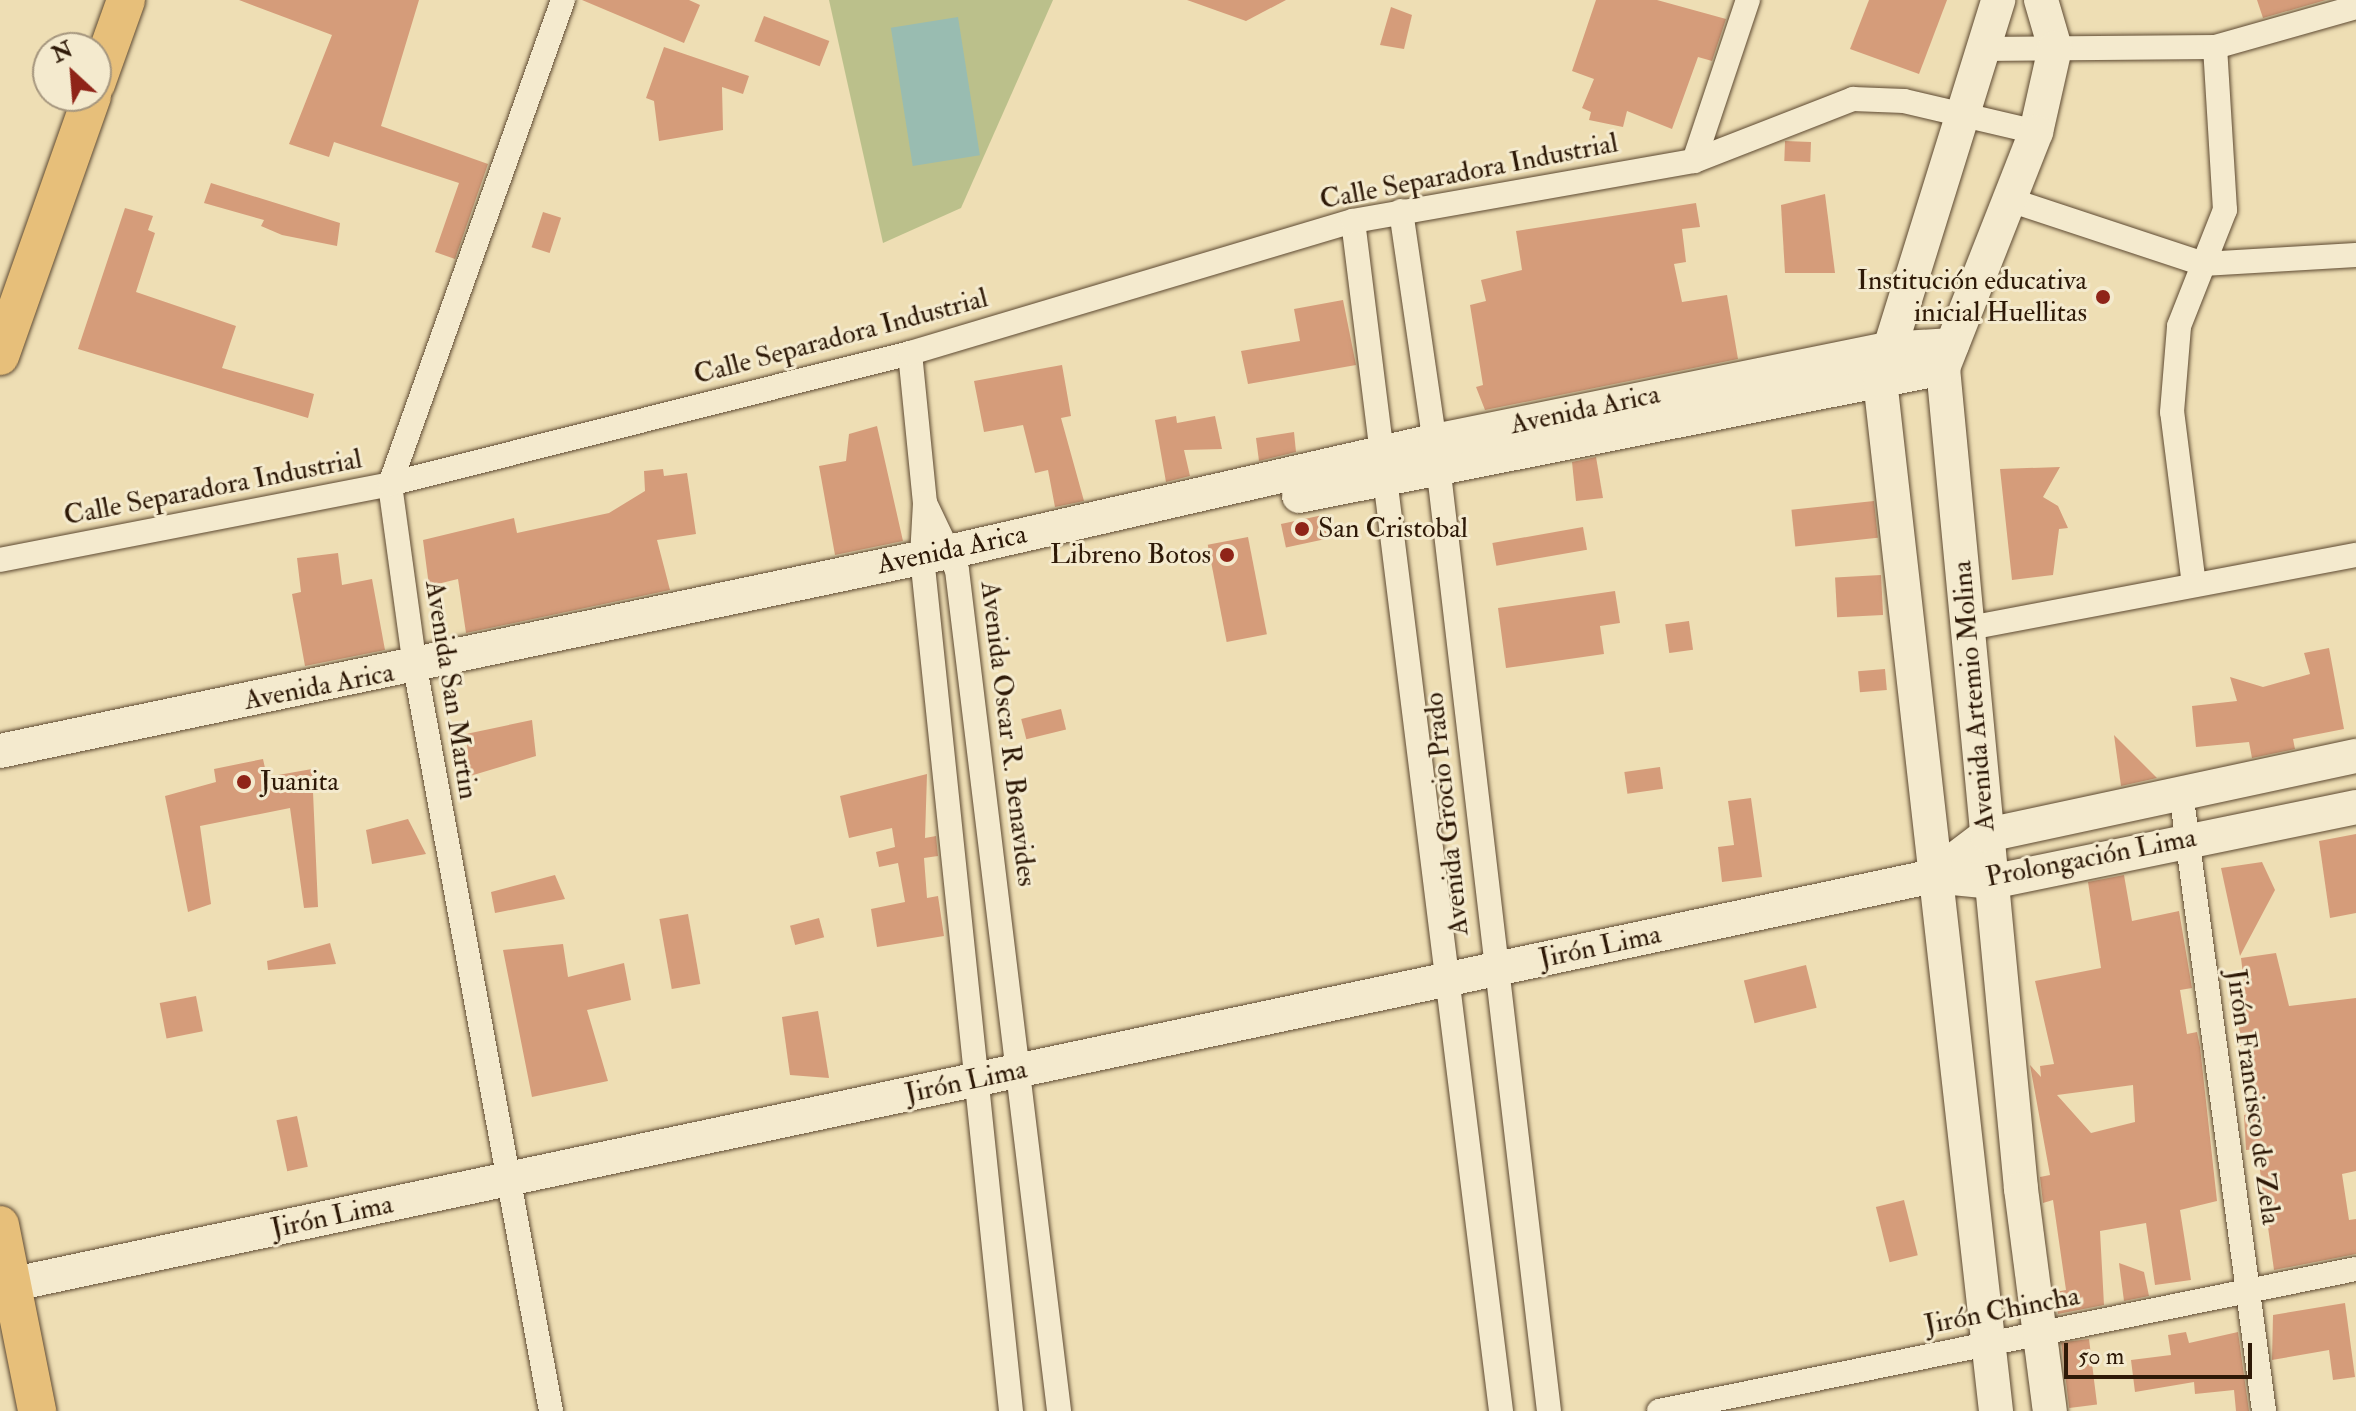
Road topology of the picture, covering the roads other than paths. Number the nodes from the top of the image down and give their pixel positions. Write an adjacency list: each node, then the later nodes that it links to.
1 (126, 0): 7 (main road)
2 (563, 0): 26 (street, Avenida San Martin)
3 (1748, 0): 14 (street)
4 (1998, 0): 10 (street, Avenida Artemio Molina)
5 (2041, 0): 9 (street, Avenida Artemio Molina)
6 (2356, 7): 8 (street)
7 (112, 39)
8 (2215, 47): 9 (street); 19 (street)
9 (2055, 48): 10 (street); 13 (street, Avenida Artemio Molina)
10 (1981, 49): 12 (street, Avenida Artemio Molina)
11 (86, 112): 21 (main road)
12 (1965, 112): 13 (street, Calle Separadora Industrial); 14 (street, Calle Separadora Industrial); 23 (street, Avenida Artemio Molina)
13 (2036, 132): 15 (street, Avenida Artemio Molina)
14 (1694, 161): 16 (street, Calle Separadora Industrial)
15 (2010, 200): 19 (street); 22 (street, Avenida Artemio Molina)
16 (1401, 211): 17 (street, Calle Separadora Industrial); 24 (street, Avenida Grocio Prado)
17 (1353, 221): 20 (street, Calle Separadora Industrial); 25 (street, Avenida Grocio Prado)
18 (2356, 255): 19 (street)
19 (2203, 264): 30 (street)
20 (910, 353): 26 (street, Calle Separadora Industrial); 29 (street, Avenida Oscar R. Benavides)
21 (0, 356)
22 (1948, 356): 23 (street, Avenida Arica); 31 (street, Avenida Artemio Molina)
23 (1884, 364): 24 (street, Avenida Arica); 40 (street, Avenida Artemio Molina)
24 (1437, 453): 25 (street, Avenida Arica); 42 (street, Avenida Grocio Prado)
25 (1388, 464): 29 (street, Avenida Arica); 43 (street, Avenida Grocio Prado)
26 (390, 484): 28 (street, Calle Separadora Industrial); 32 (street, Avenida San Martin)
27 (2356, 555): 30 (street)
28 (0, 560)
29 (939, 563): 32 (street, Avenida Arica); 44 (street, Avenida Oscar R. Benavides); 45 (street, Avenida Oscar R. Benavides)
30 (2194, 585): 31 (street)
31 (1969, 628): 38 (street, Avenida Artemio Molina)
32 (416, 676): 33 (street, Avenida Arica); 35 (street, Avenida Arica); 46 (street, Avenida San Martin)
33 (0, 751)
34 (2356, 756): 36 (street, Prolongación Lima)
35 (0, 775)
36 (2181, 792): 38 (street, Prolongación Lima); 39 (street, Jirón Francisco de Zela)
37 (2356, 807): 39 (street, Prolongación Lima)
38 (1987, 835): 40 (street, Prolongación Lima); 41 (street, Avenida Artemio Molina)
39 (2187, 841): 41 (street, Prolongación Lima); 50 (street, Jirón Francisco de Zela)
40 (1933, 876): 41 (street, Prolongación Lima); 42 (street, Jirón Lima); 52 (street, Avenida Artemio Molina)
41 (1991, 882): 51 (street, Avenida Artemio Molina)
42 (1494, 970): 43 (street, Jirón Lima); 58 (street, Avenida Grocio Prado)
43 (1452, 979): 44 (street, Jirón Lima); 57 (street, Avenida Grocio Prado)
44 (1020, 1070): 45 (street, Jirón Lima); 56 (street, Avenida Oscar R. Benavides)
45 (974, 1080): 46 (street, Jirón Lima); 55 (street, Avenida Oscar R. Benavides)
46 (506, 1180): 49 (street, Jirón Lima); 54 (street, Avenida San Martin)
47 (0, 1225): 49 (main road)
48 (2356, 1269): 50 (street, Jirón Chincha)
49 (6, 1286): 53 (main road)
50 (2250, 1293): 51 (street, Jirón Chincha); 62 (street, Jirón Francisco de Zela)
51 (2042, 1333): 52 (street, Jirón Chincha); 61 (street, Avenida Artemio Molina)
52 (1989, 1342): 59 (street, Jirón Chincha); 60 (street, Avenida Artemio Molina)
53 (37, 1411)
54 (551, 1411)
55 (1011, 1411)
56 (1059, 1411)
57 (1501, 1411)
58 (1549, 1411)
59 (1659, 1411)
60 (1996, 1411)
61 (2050, 1411)
62 (2264, 1411)

